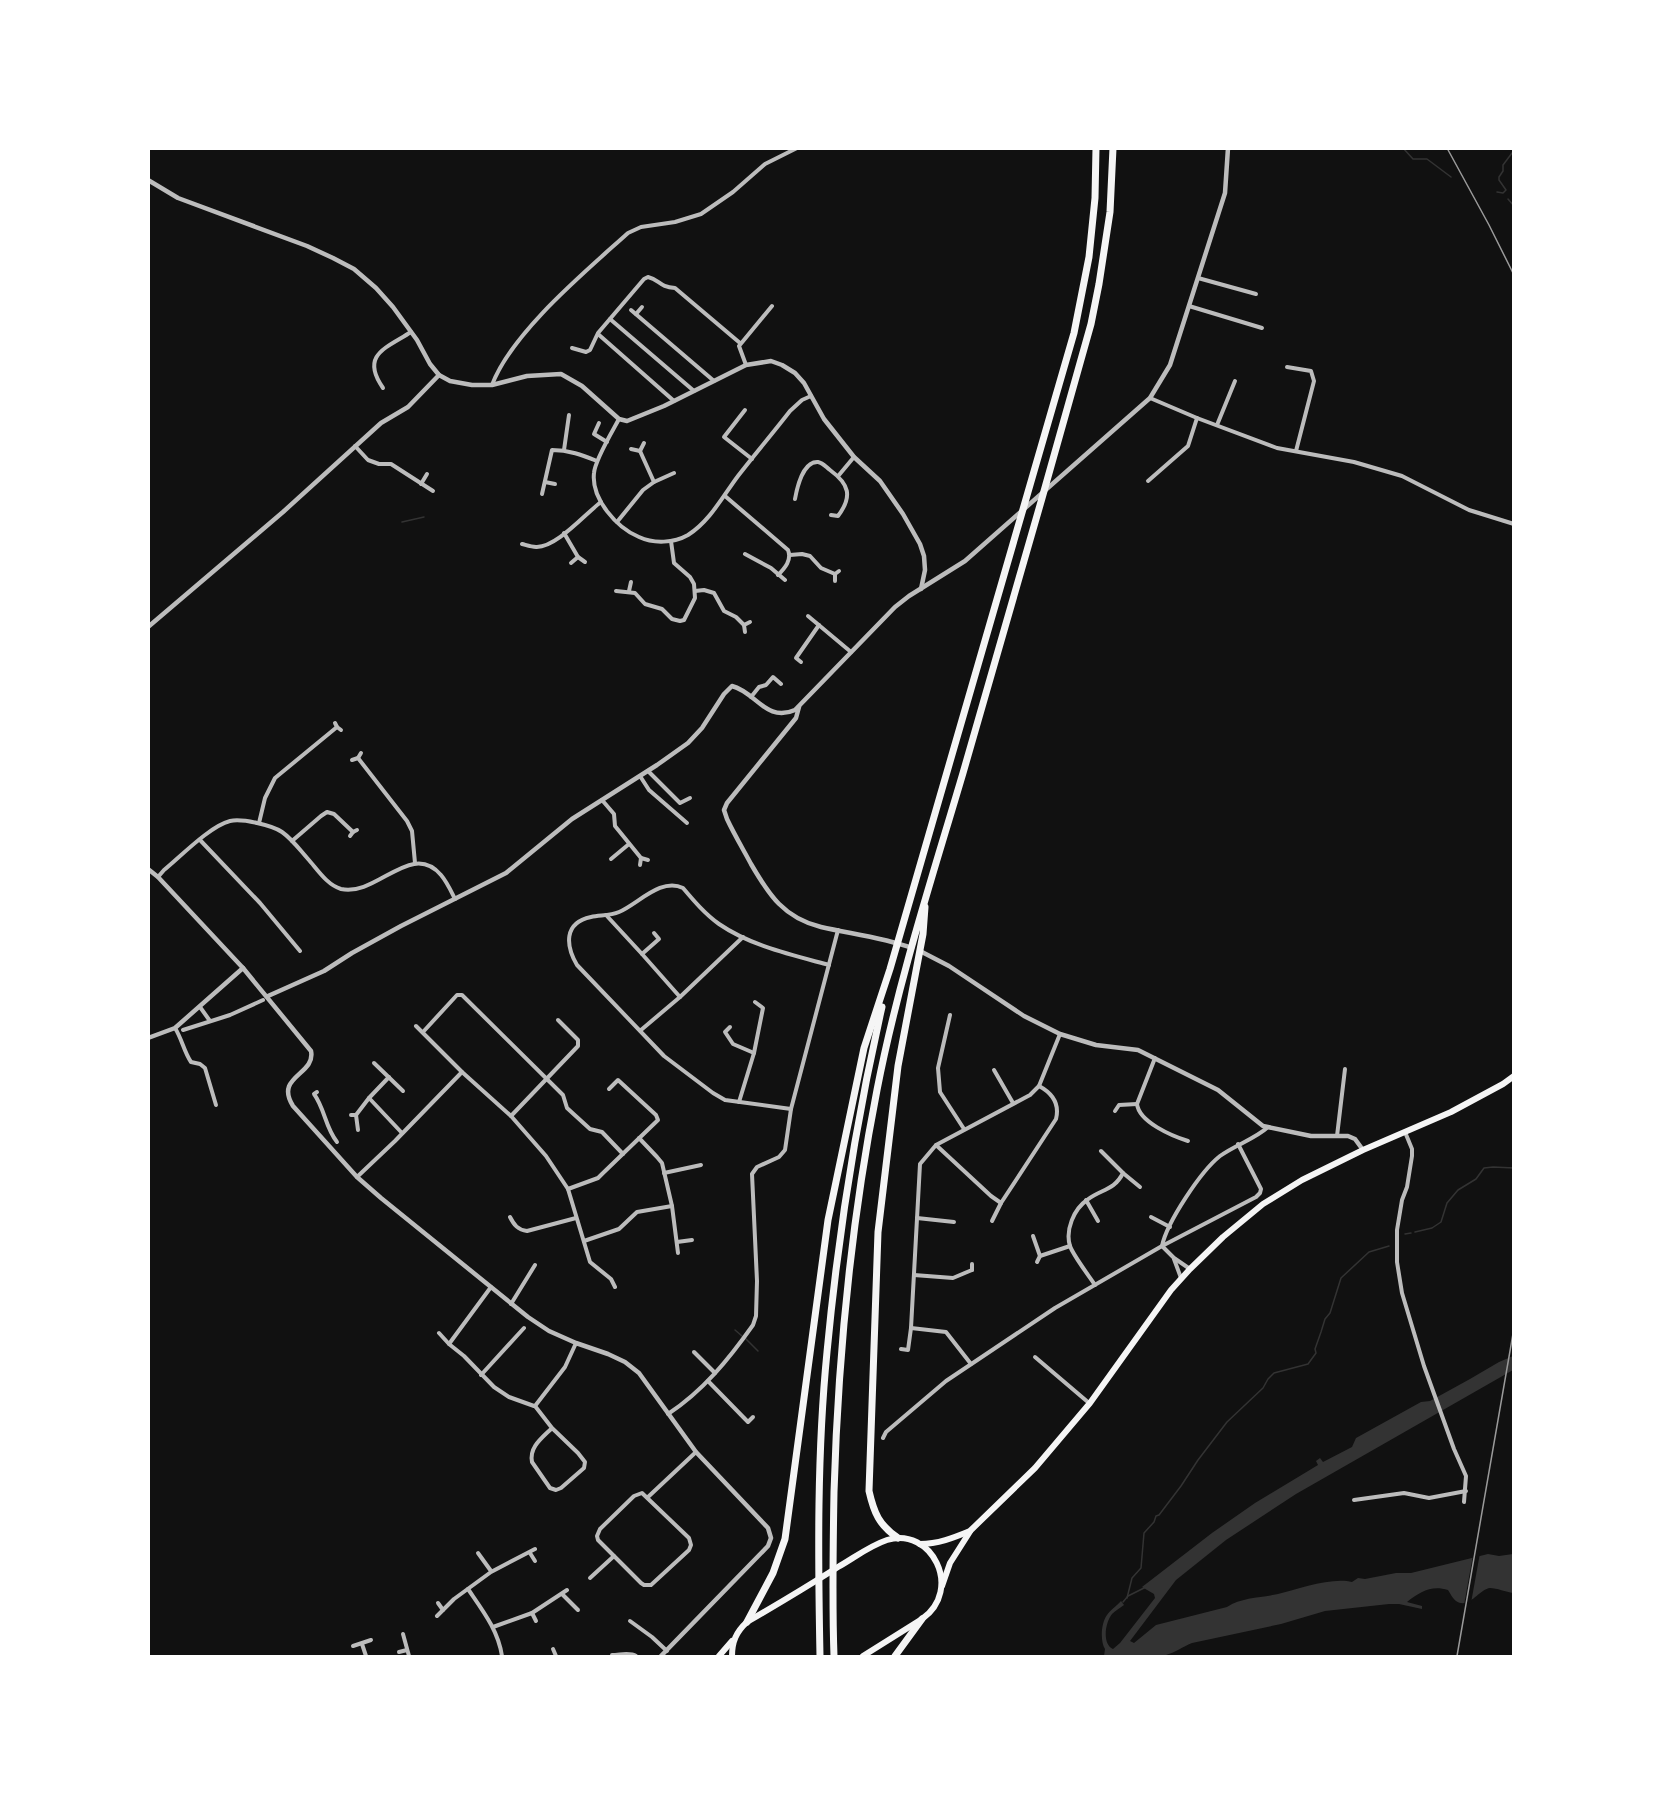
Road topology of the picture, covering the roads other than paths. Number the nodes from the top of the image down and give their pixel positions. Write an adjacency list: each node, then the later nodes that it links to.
1 (797, 148): 24 (street)
2 (1096, 148): 130 (highway)
3 (1113, 148): 122 (highway)
4 (1228, 148): 6 (street)
5 (148, 180): 15 (street)
6 (1198, 278): 7 (street); 9 (street)
7 (1256, 294)
8 (772, 306): 17 (street)
9 (1189, 306): 14 (street); 28 (street)
10 (642, 307): 12 (street)
11 (632, 310): 12 (street)
12 (636, 314): 22 (street)
13 (610, 319): 16 (street); 17 (street); 26 (street)
14 (1262, 328)
15 (411, 332): 21 (street); 25 (street)
16 (598, 333): 18 (street); 29 (street)
17 (740, 343): 19 (street)
18 (572, 348)
19 (746, 365): 22 (street); 27 (street)
20 (1287, 367): 44 (street)
21 (439, 375): 24 (street); 40 (street)
22 (714, 381): 26 (street)
23 (1235, 381): 37 (street)
24 (492, 385): 33 (street)
25 (383, 388)
26 (694, 391): 29 (street)
27 (812, 395): 45 (street); 46 (street)
28 (1150, 398): 32 (street); 80 (street)
29 (674, 401): 33 (street)
30 (745, 410): 46 (street)
31 (569, 415): 34 (street)
32 (1197, 418): 37 (street); 53 (street)
33 (619, 420): 38 (street)
34 (568, 423): 36 (street); 42 (street)
35 (599, 423): 38 (street)
36 (574, 424)
37 (1217, 425): 44 (street)
38 (607, 442): 47 (street)
39 (644, 442): 43 (street)
40 (355, 446): 54 (street); 88 (street)
41 (631, 448): 43 (street)
42 (564, 450): 47 (street); 51 (street)
43 (640, 451): 52 (street)
44 (1296, 452): 65 (street)
45 (854, 457): 50 (street); 80 (street)
46 (752, 459): 60 (street)
47 (597, 462): 62 (street)
48 (427, 474): 54 (street)
49 (674, 474): 52 (street)
50 (839, 475): 57 (street); 63 (street)
51 (545, 482): 55 (street); 59 (street)
52 (654, 482): 64 (street)
53 (1148, 482)
54 (421, 484): 58 (street)
55 (555, 484)
56 (790, 487): 57 (street)
57 (798, 488): 61 (street)
58 (432, 491)
59 (542, 494)
60 (725, 496): 67 (street); 72 (street)
61 (795, 499)
62 (601, 502): 64 (street); 66 (street)
63 (831, 515)
64 (617, 522): 67 (street)
65 (1514, 524)
66 (564, 533): 69 (street); 73 (street)
67 (670, 541): 83 (street)
68 (522, 544): 69 (street)
69 (534, 547): 70 (street)
70 (532, 553)
71 (745, 554): 76 (street)
72 (790, 555): 76 (street); 78 (street)
73 (578, 557): 74 (street); 75 (street)
74 (585, 562)
75 (571, 563)
76 (778, 574): 77 (street)
77 (785, 580)
78 (836, 581)
79 (631, 582): 82 (street)
80 (921, 589): 90 (street)
81 (616, 591): 82 (street)
82 (629, 591): 83 (street)
83 (695, 591): 86 (street)
84 (808, 616): 87 (street)
85 (750, 622): 86 (street)
86 (744, 625): 89 (street)
87 (819, 625): 90 (street); 91 (street)
88 (148, 627)
89 (745, 632)
90 (852, 652): 96 (street)
91 (801, 662)
92 (773, 670): 93 (street)
93 (773, 677): 94 (street); 95 (street)
94 (781, 684)
95 (751, 697): 96 (street); 101 (street)
96 (799, 706): 123 (street)
97 (338, 727): 105 (street)
98 (361, 753): 99 (street)
99 (358, 758): 100 (street); 116 (street)
100 (352, 760)
101 (648, 771): 102 (street); 103 (street)
102 (640, 776): 104 (street); 106 (street)
103 (690, 798)
104 (602, 799): 110 (street); 120 (street)
105 (259, 823): 108 (street); 109 (street)
106 (687, 823)
107 (353, 833): 109 (street)
108 (200, 840): 119 (street); 126 (street)
109 (292, 841): 116 (street)
110 (629, 844): 112 (street); 113 (street)
111 (613, 850): 112 (street)
112 (617, 854): 114 (street)
113 (641, 858): 115 (street); 117 (street)
114 (611, 859)
115 (648, 860)
116 (416, 863): 120 (street)
117 (640, 865)
118 (148, 869): 119 (street)
119 (158, 877): 129 (street)
120 (456, 899): 131 (street)
121 (606, 915): 125 (street); 127 (street); 144 (street)
122 (922, 920): 255 (highway); 288 (highway)
123 (838, 930): 128 (street); 146 (street)
124 (654, 933): 127 (street)
125 (743, 937): 128 (street); 132 (street)
126 (300, 951)
127 (642, 954): 132 (street)
128 (828, 965): 168 (street)
129 (243, 968): 131 (street); 135 (street)
130 (890, 969): 276 (highway); 297 (highway)
131 (266, 998): 136 (street); 181 (street)
132 (680, 998): 144 (street)
133 (755, 1002): 148 (street)
134 (243, 1003): 136 (street)
135 (200, 1007): 139 (street); 142 (street)
136 (246, 1008): 139 (street)
137 (950, 1015): 172 (street)
138 (558, 1020): 156 (street)
139 (211, 1022): 143 (street)
140 (416, 1026): 145 (street)
141 (730, 1027): 148 (street)
142 (175, 1028): 147 (street); 157 (street)
143 (183, 1030)
144 (641, 1030): 164 (street)
145 (423, 1032): 153 (street); 156 (street)
146 (1060, 1034): 149 (street); 158 (street)
147 (148, 1038)
148 (754, 1053): 164 (street)
149 (1155, 1058): 166 (street); 171 (street)
150 (374, 1063): 155 (street)
151 (1345, 1068): 178 (street)
152 (994, 1070): 165 (street)
153 (462, 1071): 170 (street); 176 (street)
154 (1514, 1076): 175 (main road)
155 (389, 1077): 162 (street); 163 (street)
156 (547, 1079): 170 (street); 188 (street)
157 (210, 1085): 159 (street); 167 (street)
158 (1039, 1086): 165 (street); 196 (street)
159 (205, 1087)
160 (609, 1089): 179 (street)
161 (317, 1092): 177 (street)
162 (403, 1092)
163 (369, 1098): 173 (street); 176 (street)
164 (739, 1102): 168 (street)
165 (1013, 1103): 172 (street)
166 (1137, 1104): 169 (street); 180 (street)
167 (216, 1105)
168 (790, 1109): 238 (street)
169 (1115, 1111)
170 (511, 1116): 194 (street)
171 (1268, 1127): 178 (street); 185 (street)
172 (964, 1129): 184 (street)
173 (358, 1130)
174 (1183, 1132): 180 (street)
175 (1405, 1132): 186 (main road); 250 (street)
176 (402, 1133): 192 (street)
177 (331, 1134): 181 (street); 183 (street)
178 (1337, 1137): 186 (street)
179 (639, 1138): 188 (street); 190 (street)
180 (1181, 1139): 182 (street)
181 (323, 1141): 192 (street)
182 (1188, 1141)
183 (337, 1142)
184 (936, 1144): 196 (street); 201 (street)
185 (1239, 1144): 205 (street); 211 (street)
186 (1363, 1150): 218 (main road)
187 (1101, 1151): 191 (street)
188 (623, 1154): 194 (street)
189 (701, 1165): 190 (street)
190 (664, 1173): 197 (street)
191 (1123, 1173): 193 (street); 195 (street)
192 (357, 1177): 224 (street)
193 (1140, 1187)
194 (568, 1189): 200 (street)
195 (1086, 1200): 204 (street); 210 (street)
196 (1001, 1203): 203 (street)
197 (672, 1206): 208 (street); 209 (street)
198 (510, 1217): 200 (street)
199 (1151, 1217): 205 (street)
200 (576, 1218): 208 (street)
201 (917, 1218): 202 (street); 220 (street)
202 (954, 1221)
203 (992, 1221)
204 (1098, 1221)
205 (1170, 1227): 211 (street)
206 (1033, 1236): 213 (street)
207 (692, 1240): 209 (street)
208 (584, 1241): 225 (street)
209 (677, 1242): 212 (street)
210 (1070, 1246): 213 (street); 223 (street)
211 (1162, 1246): 214 (street); 223 (street)
212 (678, 1253)
213 (1040, 1256): 215 (street)
214 (1173, 1258): 218 (street); 222 (street)
215 (1037, 1262)
216 (972, 1264): 219 (street)
217 (535, 1265): 226 (street)
218 (1190, 1269): 222 (main road)
219 (972, 1270): 220 (street); 221 (street)
220 (914, 1275): 229 (street)
221 (976, 1275)
222 (1181, 1278): 243 (main road)
223 (1095, 1285): 237 (street)
224 (491, 1287): 226 (street); 233 (street)
225 (615, 1287)
226 (511, 1304): 232 (street)
227 (514, 1328): 231 (street)
228 (524, 1328): 231 (street)
229 (911, 1328): 234 (street); 237 (street)
230 (439, 1333): 233 (street)
231 (519, 1333): 239 (street)
232 (576, 1343): 241 (street); 244 (street)
233 (449, 1344): 239 (street)
234 (900, 1349)
235 (694, 1352): 238 (street)
236 (1035, 1357): 243 (street)
237 (971, 1364): 248 (street)
238 (715, 1373): 240 (street)
239 (481, 1375): 244 (street)
240 (708, 1381): 245 (street); 246 (street)
241 (658, 1400): 242 (street); 245 (street)
242 (652, 1403)
243 (1090, 1403): 254 (main road)
244 (535, 1406): 247 (street)
245 (668, 1414): 249 (street)
246 (753, 1418)
247 (552, 1428): 247 (street)
248 (882, 1438)
249 (696, 1452): 251 (street); 285 (street)
250 (1466, 1491): 252 (street); 253 (street)
251 (648, 1497): 260 (street); 260 (street)
252 (1354, 1500)
253 (1464, 1502)
254 (971, 1530): 256 (main road); 264 (main road)
255 (898, 1538): 256 (main road); 276 (main road)
256 (919, 1544): 264 (main road)
257 (534, 1549): 258 (street)
258 (530, 1552): 261 (street); 262 (street)
259 (477, 1553): 262 (street)
260 (614, 1556): 263 (street)
261 (535, 1560)
262 (491, 1572): 265 (street)
263 (590, 1578)
264 (942, 1586): 273 (main road)
265 (468, 1589): 269 (street); 277 (street)
266 (567, 1590): 267 (street)
267 (562, 1594): 270 (street); 271 (street)
268 (438, 1603): 269 (street)
269 (443, 1610): 272 (street)
270 (578, 1610)
271 (532, 1613): 274 (street); 277 (street)
272 (437, 1616)
273 (922, 1619): 298 (main road); 299 (highway)
274 (536, 1621)
275 (630, 1621): 285 (street)
276 (747, 1622): 279 (main road)
277 (493, 1627): 291 (street)
278 (403, 1634): 284 (street)
279 (734, 1640): 295 (main road); 296 (main road)
280 (371, 1641): 281 (street)
281 (362, 1644): 282 (street); 289 (street)
282 (353, 1646)
283 (554, 1649): 292 (street)
284 (407, 1650): 286 (street); 290 (street)
285 (667, 1651): 294 (street)
286 (399, 1652)
287 (612, 1655): 293 (street)
288 (834, 1655)
289 (366, 1656)
290 (409, 1656)
291 (502, 1656)
292 (556, 1656)
293 (636, 1656)
294 (661, 1656)
295 (719, 1656)
296 (732, 1656)
297 (820, 1656)
298 (863, 1656)
299 (895, 1656)

